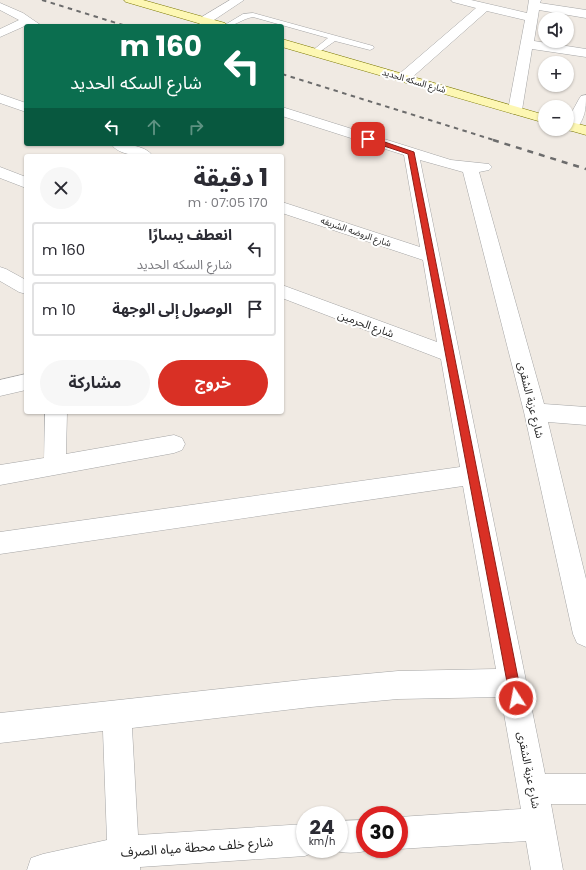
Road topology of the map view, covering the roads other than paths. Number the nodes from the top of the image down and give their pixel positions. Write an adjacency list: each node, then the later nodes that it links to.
1 (130, 0): 8 (street)
2 (238, 0): 8 (street)
3 (457, 0): 5 (street)
4 (0, 6): 9 (street)
5 (484, 7): 6 (street); 20 (street)
6 (534, 8): 7 (street); 16 (street)
7 (586, 14)
8 (204, 21): 10 (street)
9 (32, 23)
10 (214, 24)
11 (231, 24): 14 (lane)
12 (24, 26): 13 (street)
13 (0, 33)
14 (333, 38): 17 (lane); 18 (lane)
15 (284, 44): 18 (street, شارع السكه الحديد)
16 (527, 44): 19 (street); 24 (street)
17 (370, 48)
18 (315, 53): 20 (street, شارع السكه الحديد)
19 (586, 53)
20 (403, 78): 24 (street, شارع السكه الحديد)
21 (0, 98): 23 (street)
22 (586, 99): 27 (street)
23 (24, 107)
24 (515, 110): 26 (street, شارع السكه الحديد)
25 (284, 112): 31 (street)
26 (538, 117)
27 (574, 118)
28 (574, 127): 29 (street)
29 (586, 131)
30 (122, 146): 32 (street)
31 (411, 152): 36 (street, شارع عزبة الشقرى); 43 (street, شارع عزبة الشقرى)
32 (140, 154)
33 (0, 172): 34 (street)
34 (24, 182)
35 (284, 208): 36 (street, شارع الروضه الشريفه)
36 (431, 257): 40 (street, شارع عزبة الشقرى)
37 (0, 273): 38 (street)
38 (14, 286)
39 (284, 293): 40 (street, شارع الحرمين)
40 (450, 355): 49 (street, شارع عزبة الشقرى)
41 (24, 382): 42 (street)
42 (0, 388)
43 (535, 412): 45 (street); 51 (street, شارع عزبة الشقرى)
44 (56, 414): 47 (street)
45 (586, 416)
46 (174, 444): 47 (street)
47 (55, 465): 48 (street)
48 (0, 475)
49 (473, 475): 50 (street); 53 (street, شارع عزبة الشقرى)
50 (0, 543)
51 (582, 595): 52 (street, شارع عزبة الشقرى)
52 (586, 634)
53 (513, 682): 54 (street); 56 (street, شارع عزبة الشقرى)
54 (117, 714): 55 (street); 61 (street)
55 (0, 728)
56 (533, 789): 57 (street); 58 (street, شارع عزبة الشقرى)
57 (586, 789)
58 (539, 824): 59 (street); 63 (street, شارع عزبة الشقرى)
59 (408, 832)
60 (296, 841): 61 (street, شارع خلف محطة مياه الصرف)
61 (124, 861): 62 (street, شارع خلف محطة مياه الصرف)
62 (44, 870)
63 (547, 870)

